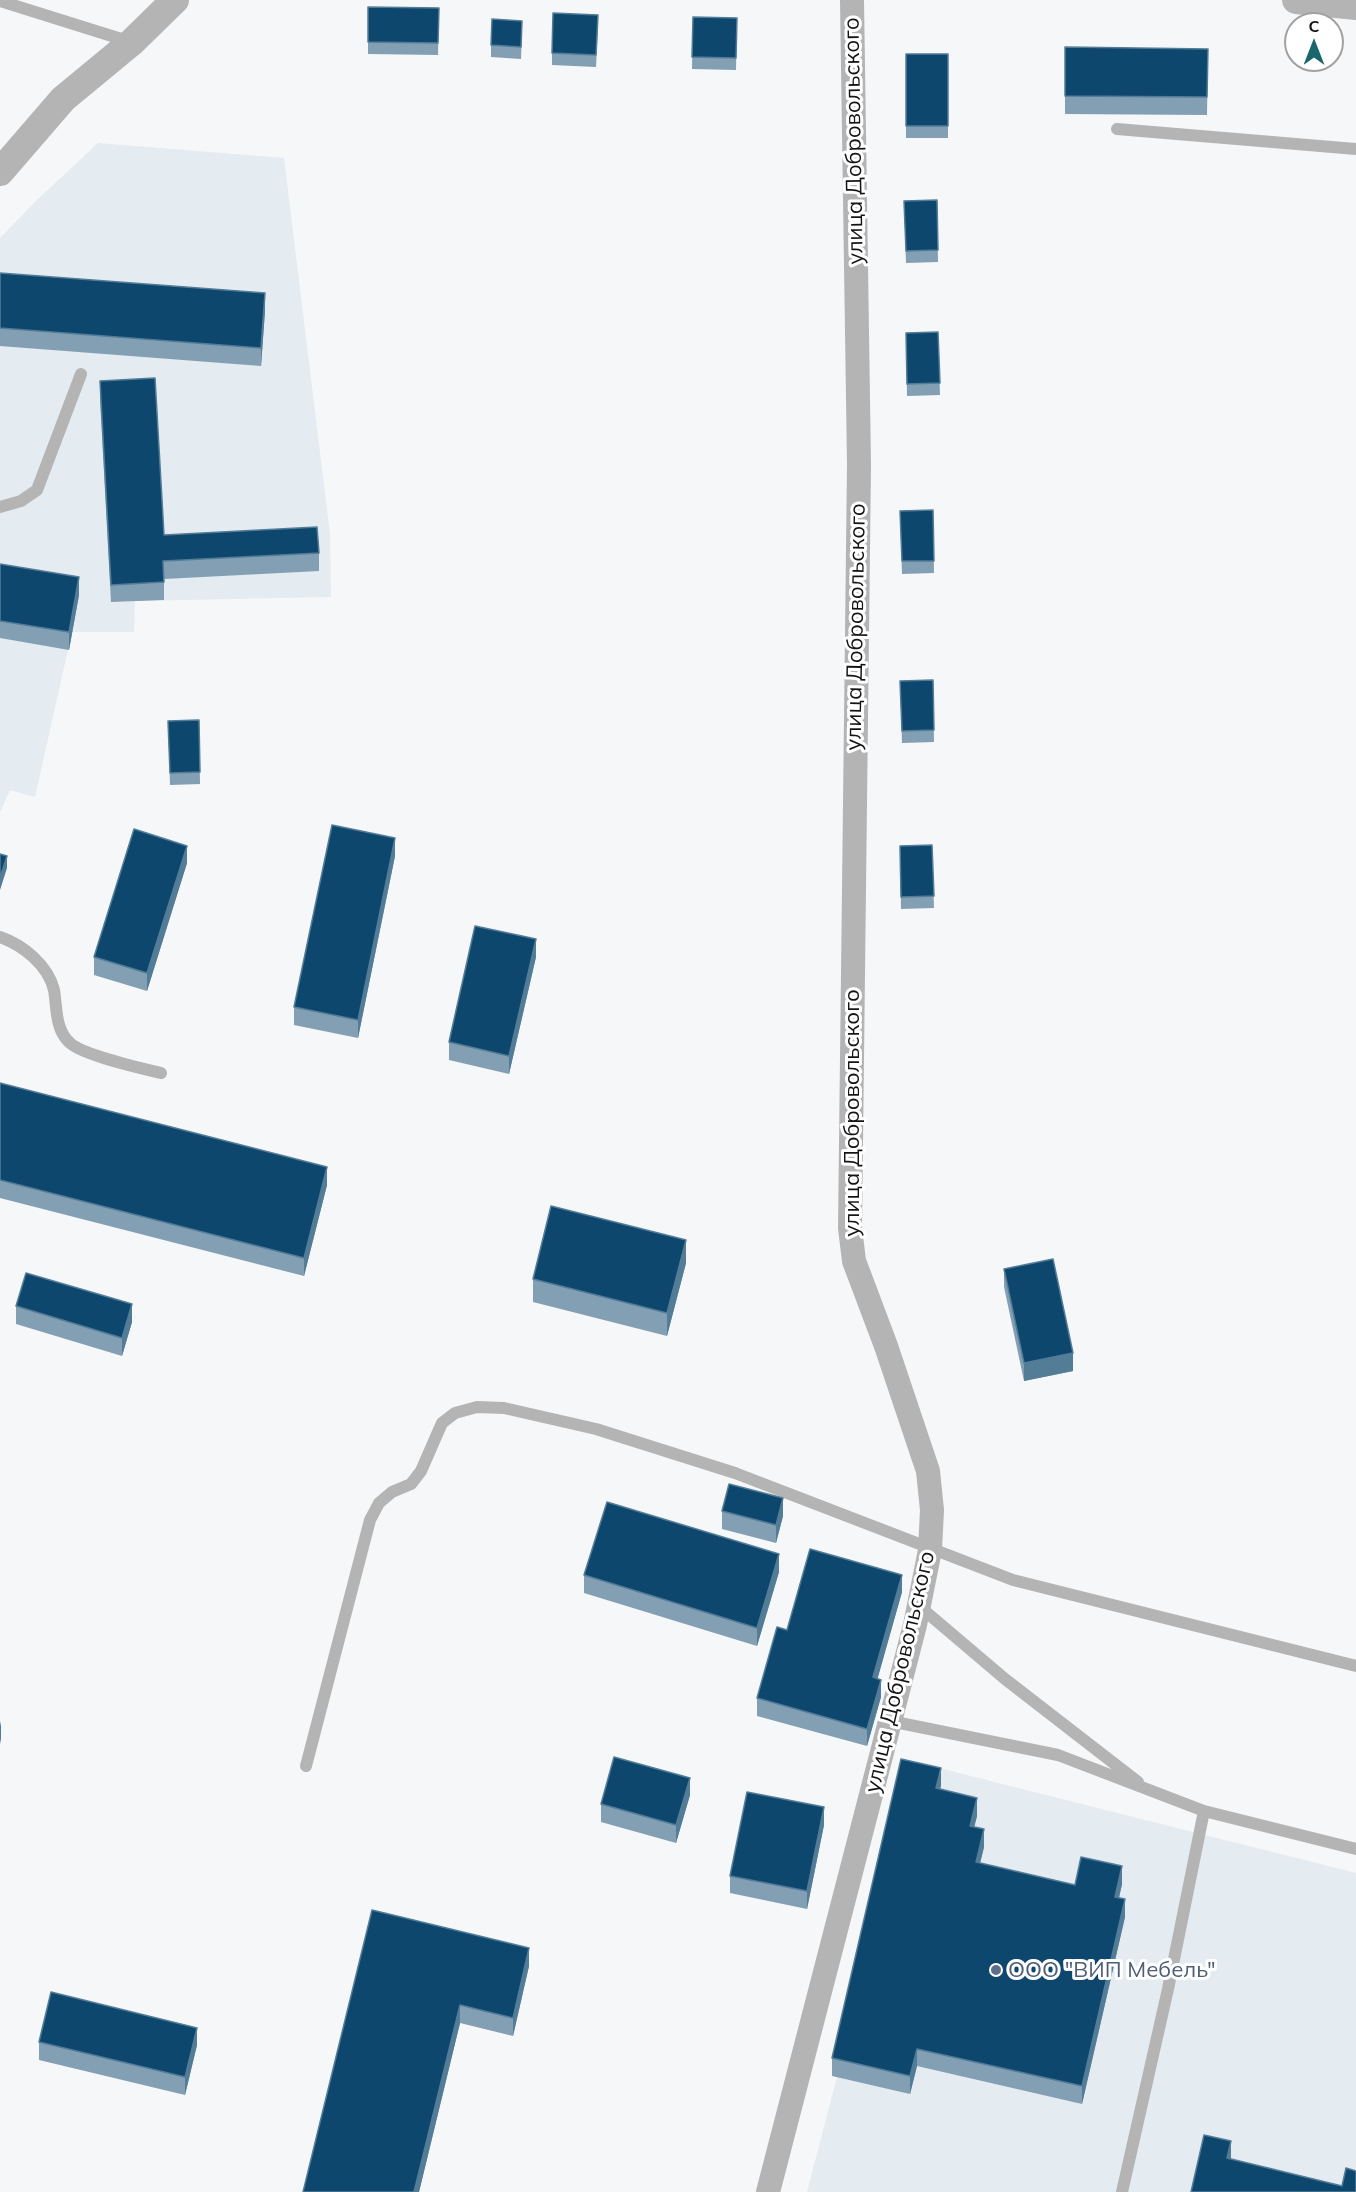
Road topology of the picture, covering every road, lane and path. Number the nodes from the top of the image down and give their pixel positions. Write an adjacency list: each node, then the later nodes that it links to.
1 (175, 0): 6 (street)
2 (852, 0): 14 (street, улица Добровольского)
3 (1296, 0): 5 (street)
4 (0, 1): 6 (lane)
5 (1356, 6)
6 (132, 42): 9 (street)
7 (1117, 129): 8 (lane)
8 (1356, 149)
9 (0, 172)
10 (81, 374): 11 (lane)
11 (0, 507)
12 (0, 937): 13 (lane)
13 (161, 1073)
14 (930, 1550): 15 (street, улица Добровольского); 16 (lane); 18 (lane)
15 (919, 1606): 17 (street, улица Добровольского); 19 (lane)
16 (1356, 1666)
17 (890, 1721): 19 (lane); 22 (street, улица Добровольского)
18 (306, 1766)
19 (1148, 1789): 20 (lane)
20 (1204, 1811): 21 (lane); 23 (lane)
21 (1356, 1849)
22 (768, 2192)
23 (1122, 2192)

